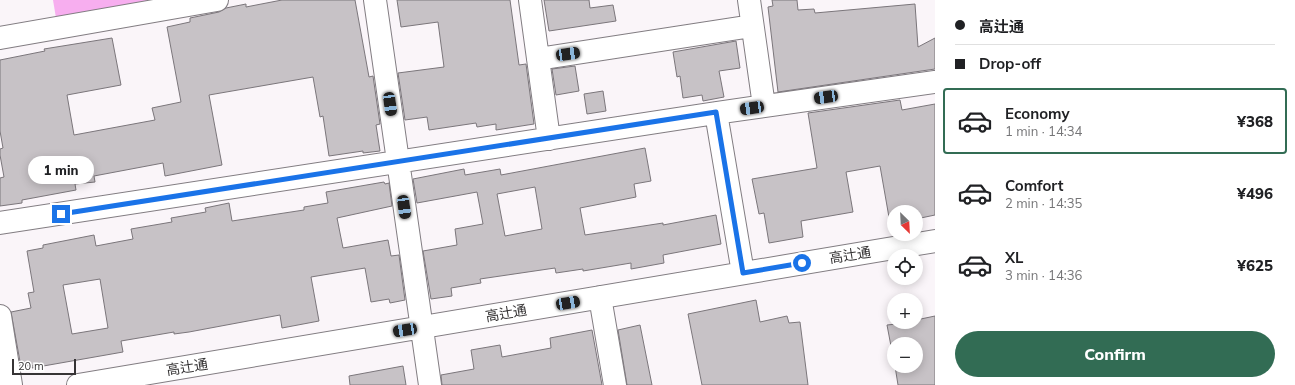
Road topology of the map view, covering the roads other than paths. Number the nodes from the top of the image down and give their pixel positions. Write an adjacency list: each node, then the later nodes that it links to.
1 (217, 0): 6 (street)
2 (375, 0): 12 (street)
3 (530, 0): 7 (street)
4 (749, 0): 5 (street)
5 (752, 26): 7 (street); 9 (street)
6 (0, 38)
7 (538, 58): 11 (street)
8 (935, 82): 9 (street)
9 (764, 106): 10 (street)
10 (716, 112): 11 (street); 15 (street)
11 (549, 139): 12 (street)
12 (398, 163): 13 (street); 18 (street)
13 (0, 224)
14 (935, 241): 15 (street, 高辻通)
15 (743, 273): 16 (street, 高辻通)
16 (600, 297): 18 (street, 高辻通); 22 (street)
17 (0, 316): 19 (street)
18 (421, 328): 20 (street, 高辻通); 21 (street)
19 (11, 385)
20 (78, 385)
21 (430, 385)
22 (615, 385)

